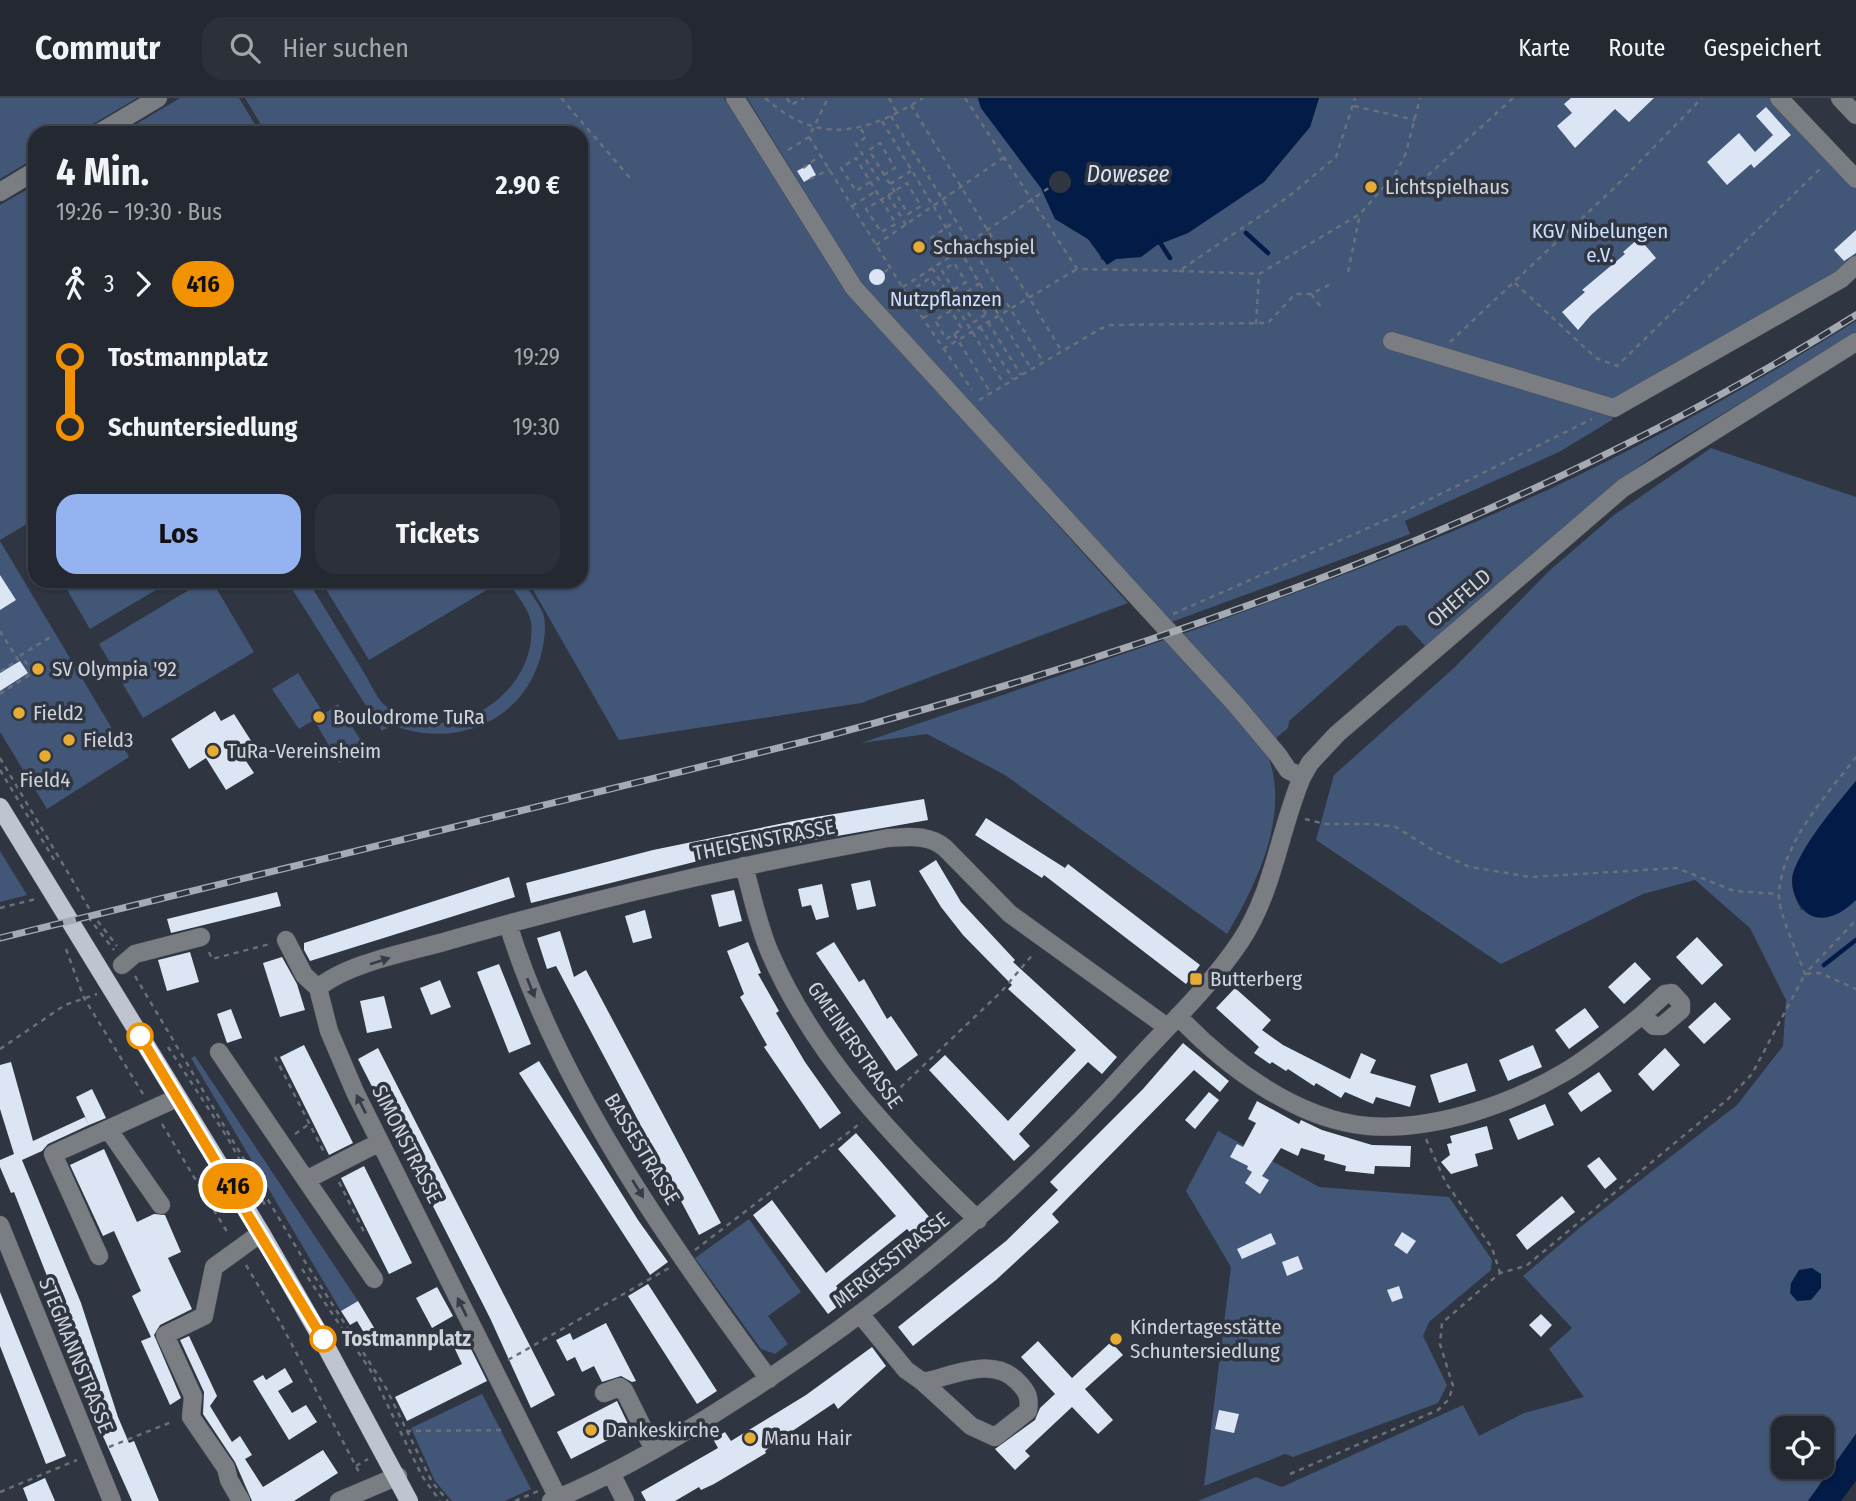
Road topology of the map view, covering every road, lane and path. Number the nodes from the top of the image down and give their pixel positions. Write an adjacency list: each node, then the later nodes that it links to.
1 (158, 98): 26 (street)
2 (561, 98): 27 (path)
3 (735, 98): 37 (street)
4 (765, 98): 21 (path)
5 (787, 98): 17 (path)
6 (804, 98): 17 (path)
7 (828, 98): 29 (path)
8 (889, 98): 20 (path)
9 (923, 98): 18 (path)
10 (965, 98): 36 (path)
11 (1354, 98): 19 (path)
12 (1420, 98): 24 (path)
13 (1513, 98): 56 (path)
14 (1702, 98): 96 (path)
15 (1779, 98): 34 (street)
16 (1840, 98): 23 (street)
17 (791, 105): 21 (path)
18 (911, 106): 20 (path); 54 (path)
19 (1354, 106): 24 (path); 89 (path)
20 (897, 113): 22 (path)
21 (789, 116): 29 (path)
22 (891, 116): 25 (path); 64 (path)
23 (1856, 116)
24 (1415, 120): 71 (path)
25 (882, 121): 30 (path); 32 (path)
26 (111, 126)
27 (585, 126)
28 (588, 129): 46 (path)
29 (813, 129): 30 (path); 31 (path)
30 (861, 129): 39 (path)
31 (809, 137): 33 (path); 37 (path)
32 (898, 150): 35 (path); 43 (path)
33 (821, 155): 40 (path); 41 (path)
34 (1834, 156): 47 (street); 96 (path)
35 (888, 157): 38 (path); 45 (path)
36 (1004, 158): 54 (path); 65 (path)
37 (774, 159): 143 (street)
38 (876, 162): 39 (path); 45 (path)
39 (870, 167): 42 (path); 50 (path)
40 (803, 168)
41 (830, 169): 48 (path); 53 (path)
42 (864, 171): 49 (path); 51 (path)
43 (911, 171): 52 (path); 60 (path)
44 (28, 175): 59 (street)
45 (885, 176): 50 (path); 52 (path)
46 (630, 178)
47 (1856, 178)
48 (810, 179)
49 (848, 179): 51 (path); 53 (path)
50 (880, 182): 51 (path)
51 (872, 184): 57 (path)
52 (890, 184): 58 (path)
53 (839, 185): 67 (path)
54 (963, 187): 64 (path); 77 (path)
55 (1050, 187): 65 (path)
56 (1413, 190)
57 (876, 191): 63 (path); 67 (path)
58 (894, 191): 61 (path); 62 (path); 66 (path)
59 (0, 192)
60 (923, 192): 62 (path); 69 (path)
61 (888, 195): 63 (path); 68 (path)
62 (915, 197): 66 (path)
63 (881, 199): 70 (path); 73 (path)
64 (943, 200): 69 (path); 72 (path)
65 (1032, 200): 77 (path); 88 (path)
66 (902, 205): 68 (path)
67 (852, 206): 75 (path)
68 (896, 208): 70 (path); 74 (path)
69 (932, 208): 74 (path); 76 (path)
70 (889, 213): 73 (path)
71 (1360, 214): 92 (path); 93 (path)
72 (956, 221): 76 (path); 78 (path)
73 (874, 222): 75 (path)
74 (906, 225): 80 (path)
75 (865, 227): 80 (path)
76 (945, 229): 79 (path); 81 (path)
77 (988, 230): 78 (path); 106 (path)
78 (970, 242): 115 (path)
79 (922, 244)
80 (876, 245): 86 (path)
81 (959, 251): 82 (path); 85 (path)
82 (943, 261): 84 (path); 87 (path)
83 (1856, 265): 142 (street)
84 (948, 267): 91 (path); 94 (path)
85 (969, 267): 91 (path); 98 (path)
86 (891, 268): 90 (path); 99 (path)
87 (932, 268): 97 (path); 99 (path)
88 (1077, 269): 89 (path); 106 (path)
89 (1179, 271): 93 (path)
90 (884, 272)
91 (961, 272): 101 (path)
92 (1348, 272)
93 (1259, 274): 124 (path)
94 (948, 280): 97 (path); 101 (path)
95 (1332, 283): 103 (path)
96 (1515, 283): 135 (path)
97 (942, 284): 100 (path); 102 (path)
98 (980, 284): 105 (path); 109 (path)
99 (902, 287): 108 (path)
100 (936, 287): 104 (path); 107 (path)
101 (954, 289): 102 (path); 105 (path)
102 (948, 294): 107 (path)
103 (1311, 294): 114 (path); 124 (path)
104 (920, 296): 107 (path); 108 (path)
105 (959, 297): 111 (path)
106 (1029, 297): 115 (path); 134 (path)
107 (942, 298): 110 (path)
108 (911, 301): 119 (path)
109 (991, 301): 113 (path); 118 (path)
110 (947, 304): 116 (path); 119 (path)
111 (963, 304): 112 (path); 113 (path); 117 (path)
112 (957, 307): 116 (path); 120 (path)
113 (982, 307): 121 (path)
114 (1321, 307)
115 (1010, 308): 118 (path); 136 (path)
116 (951, 311): 122 (path); 126 (path)
117 (969, 314): 120 (path); 121 (path)
118 (1000, 315): 123 (path); 137 (path)
119 (923, 318): 129 (path)
120 (963, 318): 122 (path); 127 (path)
121 (979, 319): 125 (path)
122 (958, 321): 128 (path)
123 (988, 322): 125 (path); 138 (path)
124 (1256, 324): 134 (path)
125 (982, 326): 127 (path); 139 (path)
126 (942, 331): 128 (path); 129 (path)
127 (972, 332): 130 (path); 140 (path)
128 (954, 334): 130 (path)
129 (934, 336): 133 (path)
130 (957, 341): 133 (path); 141 (path)
131 (1392, 341): 135 (street)
132 (1856, 342): 153 (street, OHEFELD)
133 (943, 349): 141 (path)
134 (1061, 350): 136 (path)
135 (1439, 355): 142 (street)
136 (1042, 361): 137 (path)
137 (1031, 369): 138 (path)
138 (1021, 375): 139 (path)
139 (1013, 379): 140 (path)
140 (1004, 384): 141 (path)
141 (990, 393)
142 (1615, 408): 143 (path)
143 (1157, 621): 153 (street)
144 (0, 631): 147 (path)
145 (52, 636): 148 (path)
146 (43, 666): 148 (path)
147 (0, 672)
148 (33, 673): 149 (path)
149 (0, 694)
150 (1856, 757): 158 (path)
151 (0, 758): 161 (path)
152 (0, 770): 157 (path)
153 (1303, 777): 155 (street, OHEFELD)
154 (0, 807): 157 (main road)
155 (1289, 815): 158 (path); 169 (street, OHEFELD)
156 (744, 866): 163 (street, THEISENSTRASSE); 166 (street, THEISENSTRASSE); 179 (street, GMEINERSTRASSE)
157 (60, 889): 159 (path); 178 (main road)
158 (1778, 894): 168 (path)
159 (0, 908)
160 (81, 908): 167 (path)
161 (93, 915)
162 (1856, 920): 168 (path)
163 (508, 924): 170 (street, THEISENSTRASSE, one-way to 163); 189 (street, BASSESTRASSE, one-way to 189)
164 (201, 937): 165 (path); 167 (street)
165 (286, 940): 170 (street, SIMONSTRASSE)
166 (1045, 940): 174 (street, THEISENSTRASSE); 179 (path)
167 (122, 965): 192 (path)
168 (1805, 974): 171 (path); 190 (path)
169 (1205, 987): 174 (street, MERGESSTRASSE)
170 (318, 988): 182 (street, SIMONSTRASSE, one-way to 170)
171 (1856, 989)
172 (84, 998): 176 (path)
173 (1642, 1015): 180 (street)
174 (1173, 1022): 180 (street); 185 (street, MERGESSTRASSE)
175 (168, 1046): 192 (path)
176 (0, 1049)
177 (219, 1052): 183 (street)
178 (177, 1098): 181 (street); 187 (main road)
179 (873, 1113): 185 (street, GMEINERSTRASSE); 189 (path)
180 (1418, 1124): 190 (path)
181 (108, 1129): 184 (street); 188 (street)
182 (380, 1142): 183 (street); 198 (street, SIMONSTRASSE, one-way to 182)
183 (306, 1180): 191 (street)
184 (161, 1205)
185 (978, 1220): 194 (street, MERGESSTRASSE)
186 (0, 1225): 207 (street, STEGMANNSTRASSE)
187 (261, 1233): 202 (street); 211 (main road)
188 (99, 1256)
189 (682, 1260): 198 (path); 199 (street, BASSESTRASSE)
190 (1500, 1273): 210 (path)
191 (374, 1279)
192 (331, 1307): 193 (path); 195 (path)
193 (323, 1311)
194 (860, 1314): 199 (street, MERGESSTRASSE); 200 (street)
195 (356, 1346): 196 (path); 204 (path); 205 (path)
196 (348, 1352)
197 (302, 1362): 208 (path)
198 (492, 1368): 203 (street)
199 (769, 1379): 206 (street, MERGESSTRASSE)
200 (923, 1382): 200 (street)
201 (604, 1393): 206 (street)
202 (191, 1418): 207 (path); 215 (street)
203 (520, 1422): 205 (path); 213 (street)
204 (401, 1431): 205 (path); 218 (path)
205 (406, 1431): 219 (path)
206 (654, 1450): 209 (street, MERGESSTRASSE)
207 (92, 1454): 212 (path); 214 (street, STEGMANNSTRASSE)
208 (356, 1466)
209 (611, 1472): 213 (street, MERGESSTRASSE); 221 (street)
210 (1290, 1474)
211 (398, 1476): 216 (street); 217 (main road)
212 (0, 1492)
213 (554, 1495): 220 (path)
214 (112, 1501)
215 (242, 1501)
216 (339, 1501)
217 (410, 1501)
218 (440, 1501)
219 (448, 1501)
220 (515, 1501)
221 (625, 1501)

